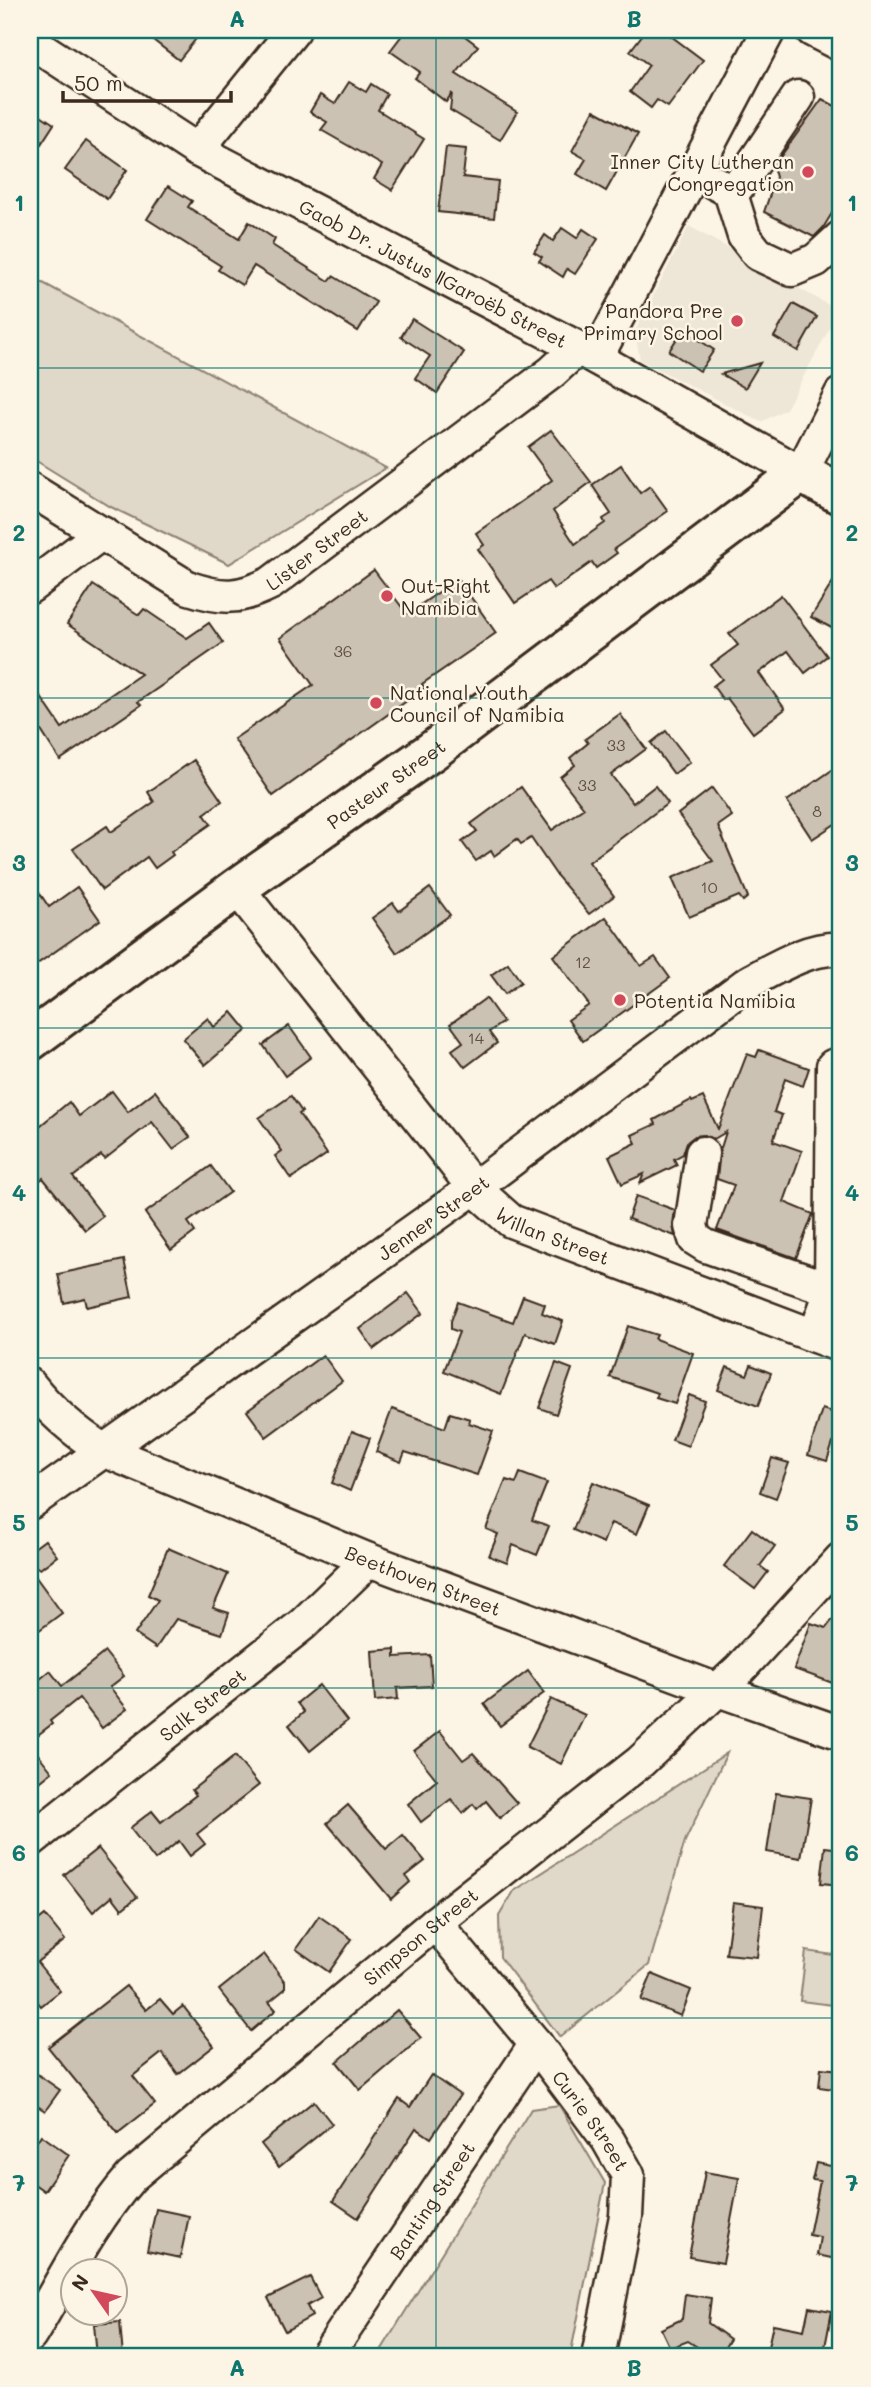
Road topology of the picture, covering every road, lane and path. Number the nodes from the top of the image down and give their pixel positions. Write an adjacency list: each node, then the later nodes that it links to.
1 (294, 30): 7 (street)
2 (769, 30): 8 (street, Lister Street)
3 (812, 30): 5 (street)
4 (30, 41): 7 (street, Gaob Dr. Justus ǁGaroëb Street)
5 (841, 45)
6 (798, 97): 9 (street)
7 (197, 150): 11 (street, Gaob Dr. Justus ǁGaroëb Street)
8 (693, 172): 9 (street); 11 (street, Lister Street)
9 (730, 191): 10 (street)
10 (841, 237)
11 (587, 353): 13 (street, Gaob Dr. Justus ǁGaroëb Street); 16 (street, Lister Street)
12 (841, 394): 13 (street, Pasteur Street)
13 (801, 473): 15 (main road, Gaob Dr. Justus ǁGaroëb Street); 18 (main road, Pasteur Street)
14 (30, 489): 16 (street, Lister Street)
15 (841, 495)
16 (102, 533): 17 (street)
17 (30, 587)
18 (237, 888): 20 (main road, Pasteur Street); 23 (street, Willan Street)
19 (841, 949): 23 (street, Jenner Street)
20 (30, 1041)
21 (833, 1066): 24 (street)
22 (702, 1153): 24 (street)
23 (474, 1188): 25 (street, Willan Street); 27 (street, Jenner Street)
24 (836, 1292): 25 (street)
25 (828, 1341)
26 (30, 1385): 27 (street, Beethoven Street)
27 (103, 1450): 28 (street, Jenner Street); 30 (street, Beethoven Street)
28 (30, 1503)
29 (841, 1559): 31 (street, Simpson Street)
30 (369, 1560): 31 (street, Beethoven Street); 33 (street, Salk Street)
31 (718, 1690): 32 (street, Beethoven Street); 34 (street, Simpson Street)
32 (841, 1733)
33 (30, 1841)
34 (435, 1923): 35 (street, Curie Street); 36 (street, Simpson Street)
35 (536, 2044): 37 (street, Banting Street); 38 (street, Curie Street)
36 (30, 2336)
37 (326, 2357)
38 (598, 2357)

